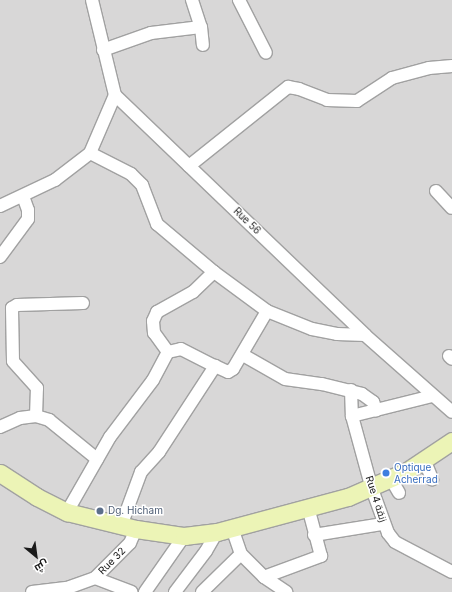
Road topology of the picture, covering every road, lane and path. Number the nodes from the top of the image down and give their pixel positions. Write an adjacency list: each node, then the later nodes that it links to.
1 (92, 0): 6 (street)
2 (192, 0): 4 (street)
3 (239, 0): 7 (street)
4 (201, 27): 5 (street); 6 (street)
5 (203, 45)
6 (103, 50): 9 (street)
7 (266, 53)
8 (452, 66): 11 (street)
9 (115, 95): 10 (street); 11 (street, Rue 56)
10 (90, 153): 13 (street); 17 (street)
11 (189, 166): 20 (street, Rue 56)
12 (436, 191): 15 (street)
13 (23, 196): 14 (street); 16 (street)
14 (0, 206)
15 (452, 208)
16 (0, 257)
17 (214, 272): 19 (street); 21 (street)
18 (82, 304): 28 (street)
19 (267, 311): 20 (street); 22 (street)
20 (366, 335): 25 (street, Rue 56)
21 (168, 352): 23 (street); 32 (street)
22 (243, 355): 23 (street); 24 (street)
23 (215, 366): 40 (street, Rue 32)
24 (351, 390): 26 (street); 29 (street, Rue 4 زنقة)
25 (432, 396): 26 (street); 27 (street, Rue 56)
26 (376, 410): 29 (street)
27 (452, 412)
28 (36, 416): 30 (street); 32 (street)
29 (352, 416): 36 (street, Rue 4 زنقة)
30 (0, 427)
31 (452, 441): 33 (street)
32 (97, 459): 38 (street)
33 (424, 459): 35 (street); 36 (street)
34 (0, 473): 38 (street)
35 (432, 479)
36 (372, 488): 37 (street); 39 (street, Rue 4 زنقة)
37 (308, 507): 41 (street); 42 (street)
38 (67, 512): 40 (street)
39 (383, 524): 42 (street); 45 (street, Rue 4 زنقة)
40 (128, 527): 43 (street); 47 (street, Rue 32)
41 (224, 530): 43 (street); 44 (street); 51 (street)
42 (314, 535): 46 (street)
43 (184, 536): 50 (street)
44 (241, 554): 46 (street); 52 (street)
45 (452, 572)
46 (264, 577): 53 (street)
47 (95, 578): 48 (street, Rue 32); 49 (street)
48 (32, 592)
49 (131, 592)
50 (145, 592)
51 (175, 592)
52 (202, 592)
53 (286, 592)

